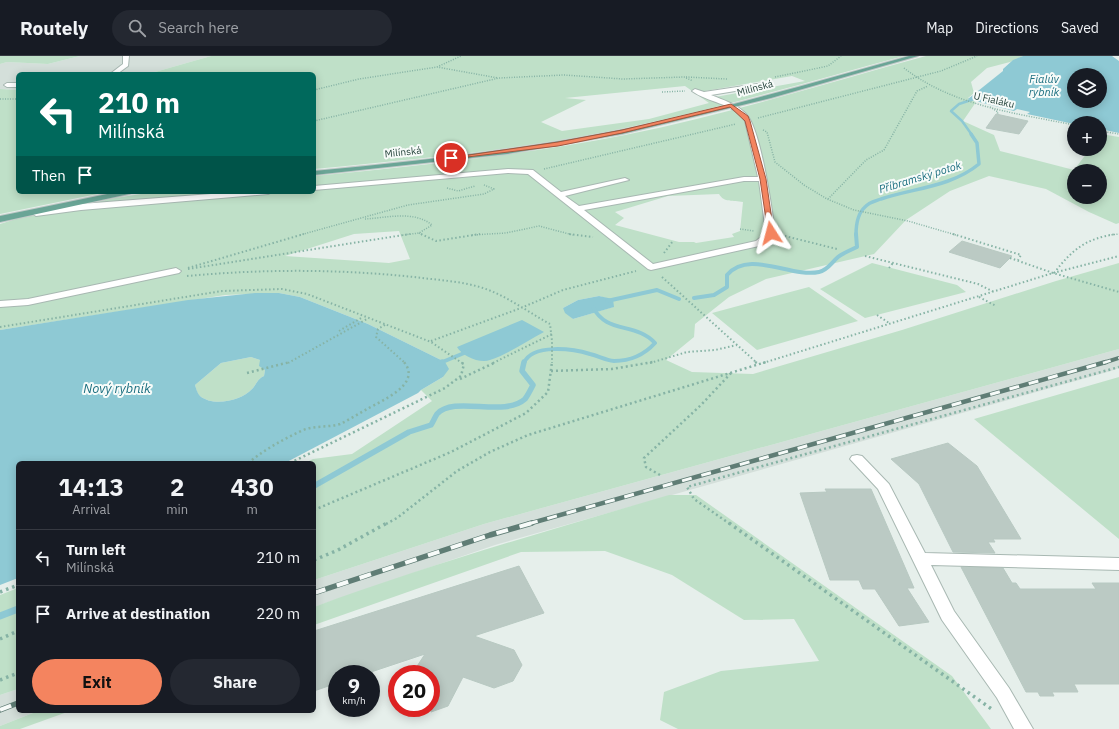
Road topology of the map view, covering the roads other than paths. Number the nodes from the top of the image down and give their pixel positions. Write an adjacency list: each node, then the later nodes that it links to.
1 (126, 56): 3 (street)
2 (915, 56): 9 (main road, Milínská)
3 (116, 72)
4 (770, 84): 8 (street)
5 (7, 85): 6 (street)
6 (16, 85)
7 (695, 91): 8 (street)
8 (704, 94): 9 (street)
9 (731, 106): 10 (main road, Milínská); 11 (street)
10 (316, 173)
11 (763, 179): 17 (street); 18 (street)
12 (625, 180): 16 (street)
13 (316, 188): 16 (street)
14 (120, 194): 20 (main road)
15 (243, 194): 20 (street)
16 (558, 195): 18 (street)
17 (610, 203): 18 (street); 19 (street)
18 (576, 209)
19 (621, 210)
20 (14, 215): 21 (main road)
21 (0, 219)
22 (180, 274): 23 (street)
23 (0, 304)
24 (857, 459): 25 (street)
25 (920, 559): 26 (street); 27 (street)
26 (1119, 564)
27 (1024, 729)

